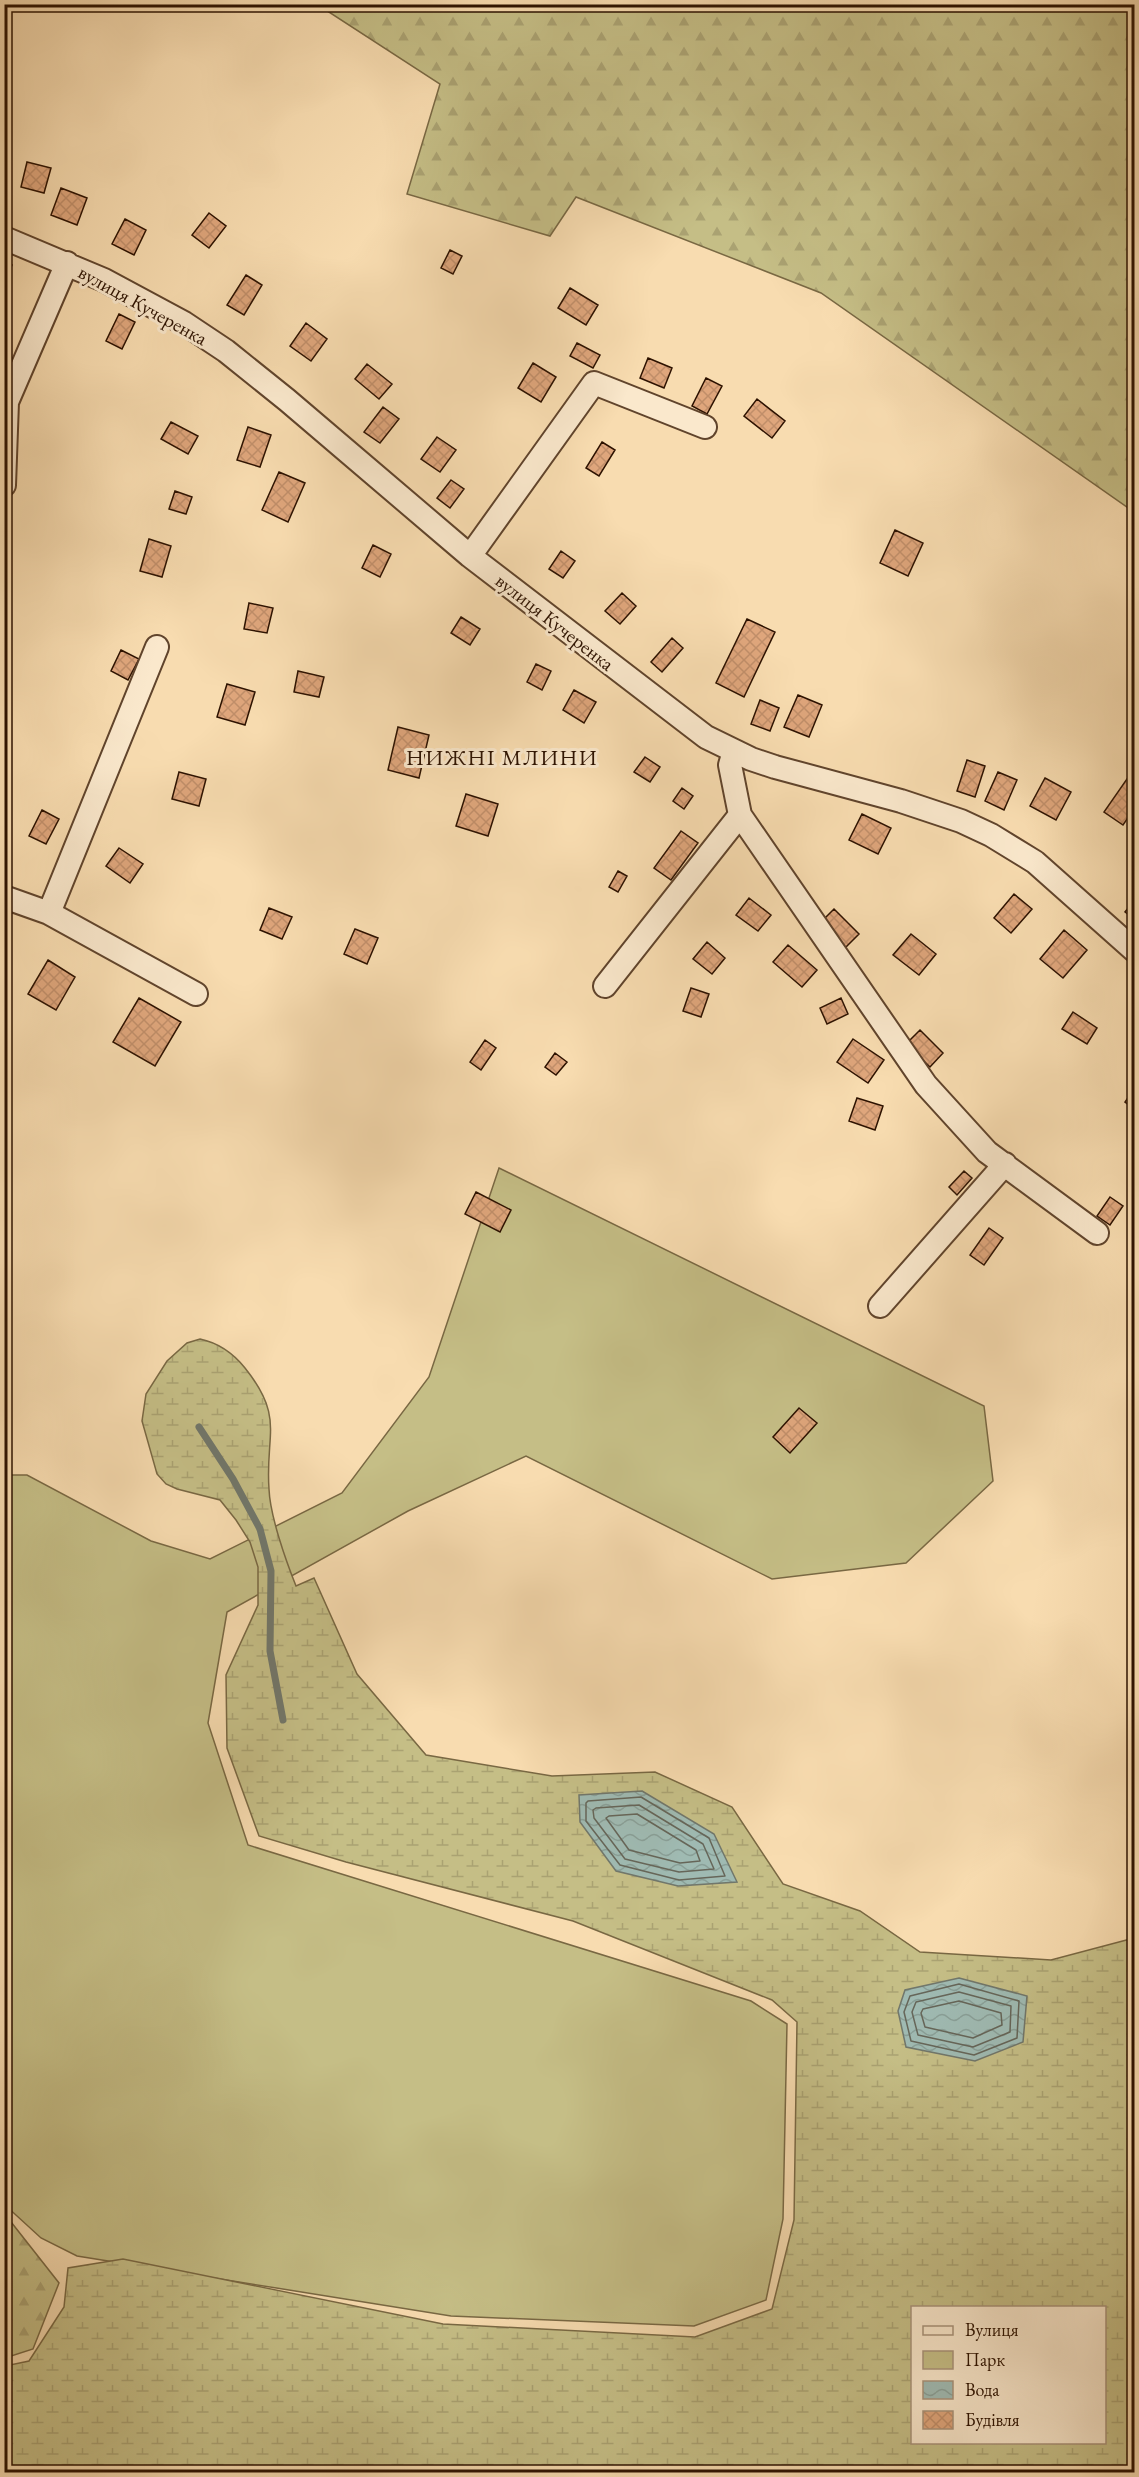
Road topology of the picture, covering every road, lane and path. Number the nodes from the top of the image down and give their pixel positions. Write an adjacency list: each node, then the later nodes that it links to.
1 (4, 238): 2 (street, вулиця Кучеренка)
2 (67, 263): 4 (street); 5 (street, вулиця Кучеренка)
3 (705, 427): 5 (street)
4 (4, 485)
5 (470, 556): 7 (street, вулиця Кучеренка)
6 (157, 647): 10 (street)
7 (734, 751): 8 (street); 11 (street, вулиця Кучеренка)
8 (740, 815): 12 (street); 14 (street)
9 (4, 897): 10 (street)
10 (50, 913): 13 (street)
11 (1134, 950)
12 (605, 986)
13 (196, 994)
14 (1005, 1164): 15 (street); 16 (street)
15 (1097, 1233)
16 (880, 1306)

